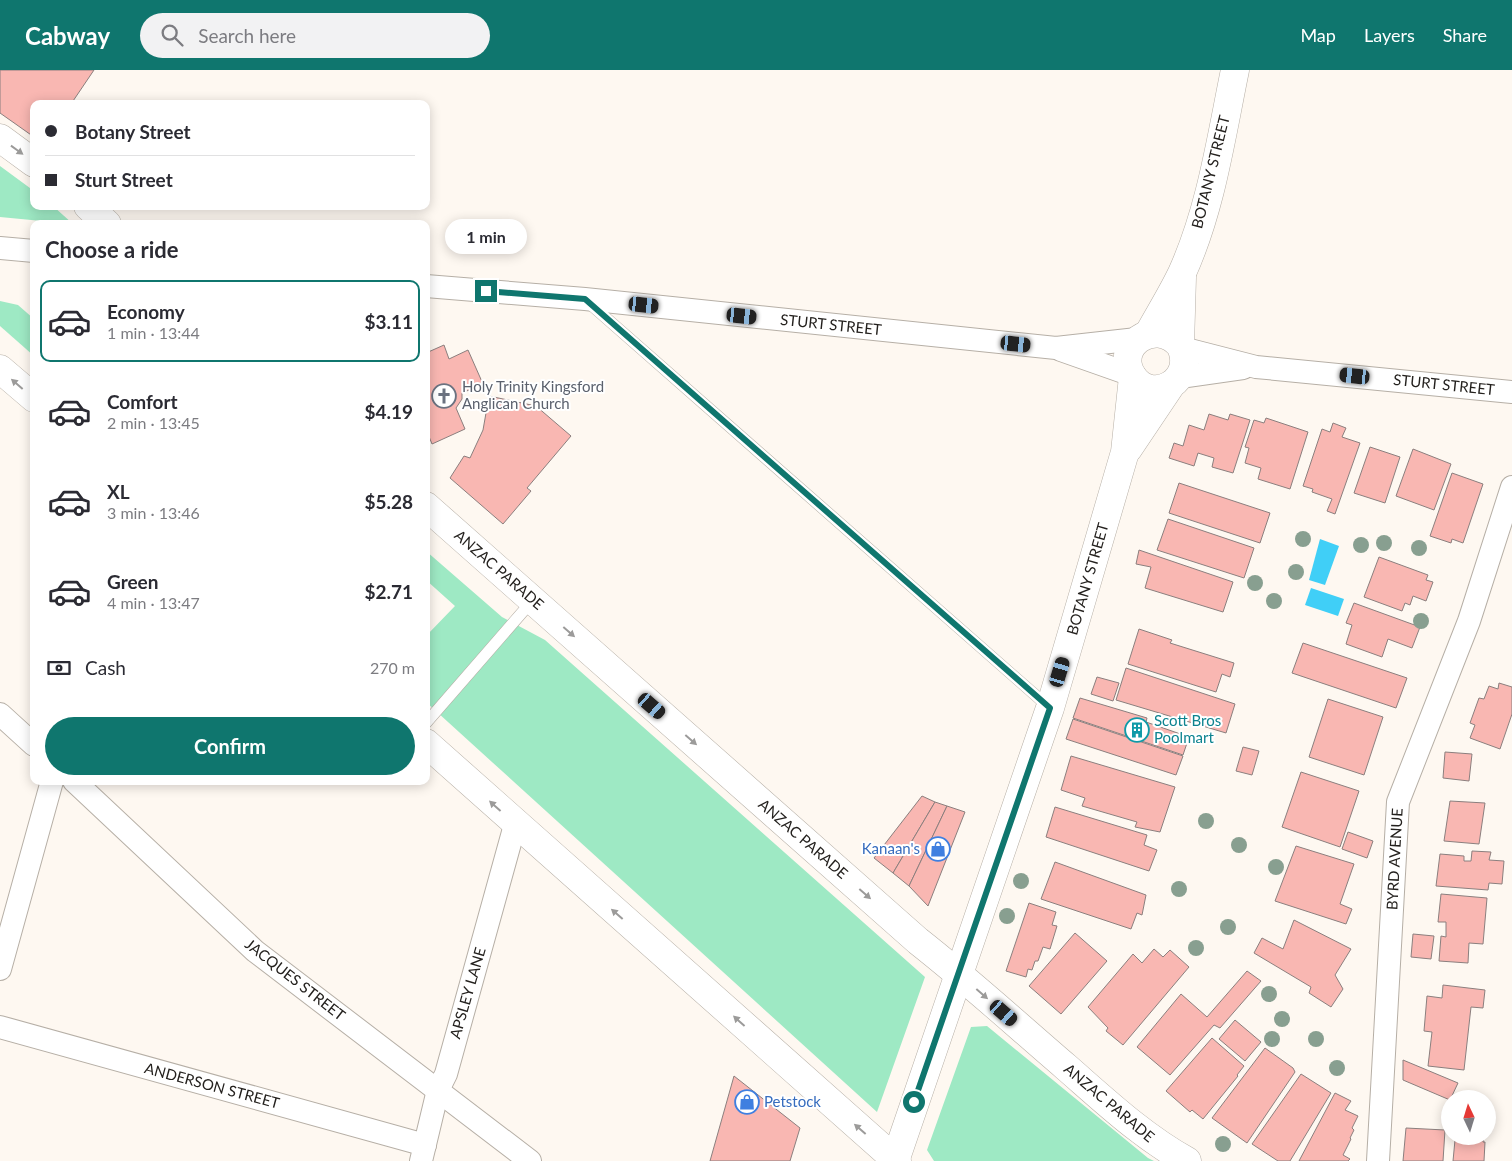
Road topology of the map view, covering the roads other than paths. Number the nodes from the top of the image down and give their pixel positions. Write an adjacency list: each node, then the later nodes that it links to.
1 (1235, 70): 8 (main road, BOTANY STREET)
2 (0, 138): 3 (main road, one-way to 3)
3 (30, 160)
4 (92, 210): 5 (main road)
5 (103, 220)
6 (0, 248): 7 (street)
7 (30, 251)
8 (1182, 273): 11 (main road, BOTANY STREET); 12 (main road, BOTANY STREET)
9 (430, 286): 10 (street, STURT STREET)
10 (585, 299): 13 (street, STURT STREET); 24 (lane)
11 (1143, 336): 12 (main road); 13 (street, STURT STREET); 16 (main road)
12 (1181, 347): 14 (street, STURT STREET); 17 (main road)
13 (1056, 348): 16 (street, STURT STREET)
14 (1256, 366): 17 (street, STURT STREET); 18 (street, STURT STREET)
15 (0, 369): 19 (main road, one-way to 15)
16 (1132, 376): 17 (main road); 20 (main road, BOTANY STREET)
17 (1175, 381): 20 (main road, BOTANY STREET)
18 (1512, 392)
19 (30, 395)
20 (1126, 452): 24 (main road, BOTANY STREET)
21 (1512, 487): 40 (street, BYRD AVENUE)
22 (430, 510): 23 (main road, ANZAC PARADE)
23 (533, 600): 26 (lane); 33 (main road, ANZAC PARADE, one-way to 33)
24 (1050, 708): 33 (main road, BOTANY STREET)
25 (0, 714): 27 (street)
26 (430, 718)
27 (30, 740)
28 (430, 747): 31 (main road, one-way to 28)
29 (51, 785): 32 (street)
30 (78, 785): 35 (street, JACQUES STREET)
31 (516, 825): 35 (street, APSLEY LANE); 37 (main road, one-way to 31)
32 (0, 969)
33 (959, 974): 37 (main road, BOTANY STREET); 39 (main road, ANZAC PARADE, one-way to 39)
34 (0, 1027): 36 (street, ANDERSON STREET)
35 (438, 1090): 36 (street, APSLEY LANE); 38 (street, JACQUES STREET)
36 (423, 1153)
37 (896, 1160)
38 (530, 1161)
39 (1187, 1161)
40 (1378, 1161)

